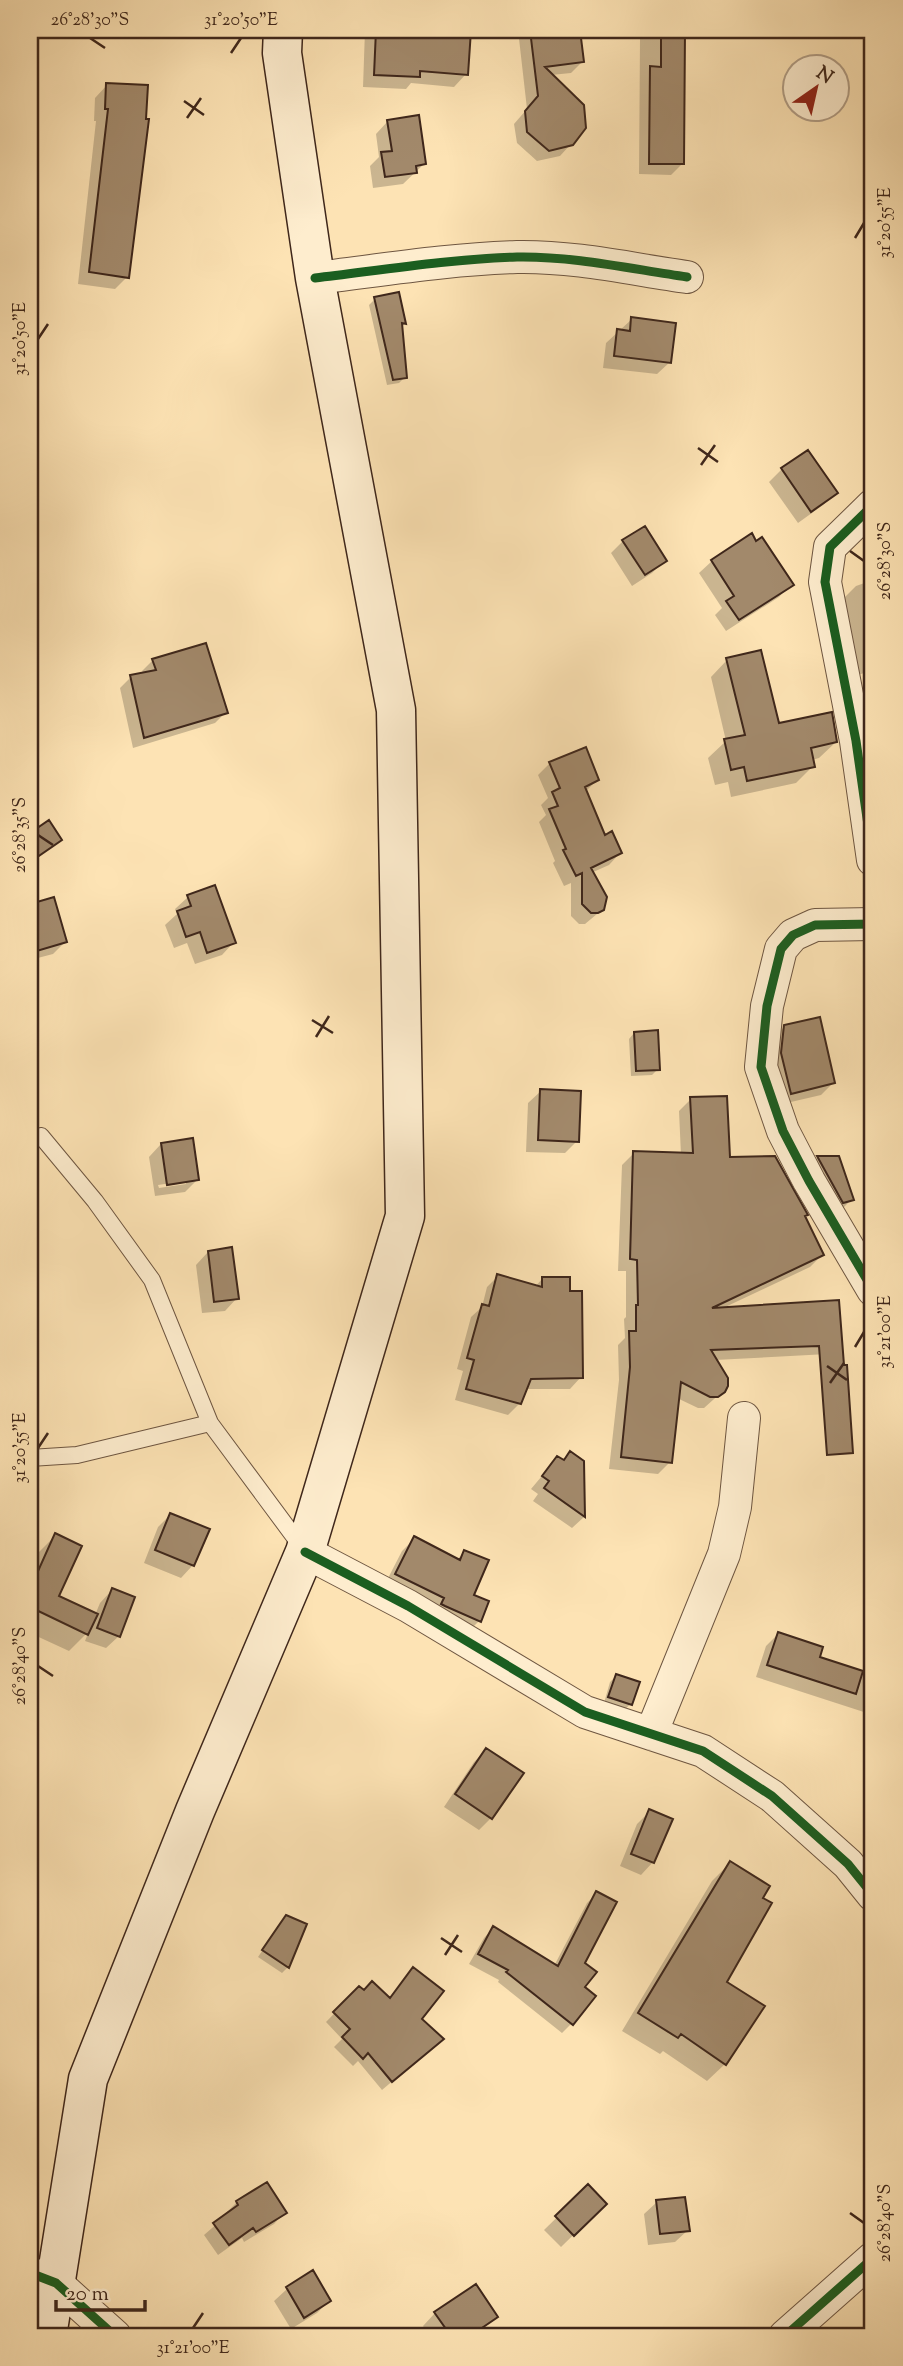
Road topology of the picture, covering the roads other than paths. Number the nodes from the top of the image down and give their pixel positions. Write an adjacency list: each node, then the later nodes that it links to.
1 (284, 30): 3 (main road)
2 (687, 277): 3 (street)
3 (315, 278): 12 (main road)
4 (873, 505): 5 (street)
5 (873, 860)
6 (873, 924): 8 (street)
7 (41, 1136): 10 (lane)
8 (873, 1290)
9 (744, 1418): 13 (street)
10 (210, 1423): 11 (lane); 12 (lane)
11 (30, 1458)
12 (305, 1552): 13 (street); 16 (main road)
13 (651, 1734): 14 (street)
14 (873, 1895)
15 (873, 2258): 19 (street)
16 (43, 2278): 17 (main road); 18 (street)
17 (47, 2336)
18 (115, 2336)
19 (785, 2336)

